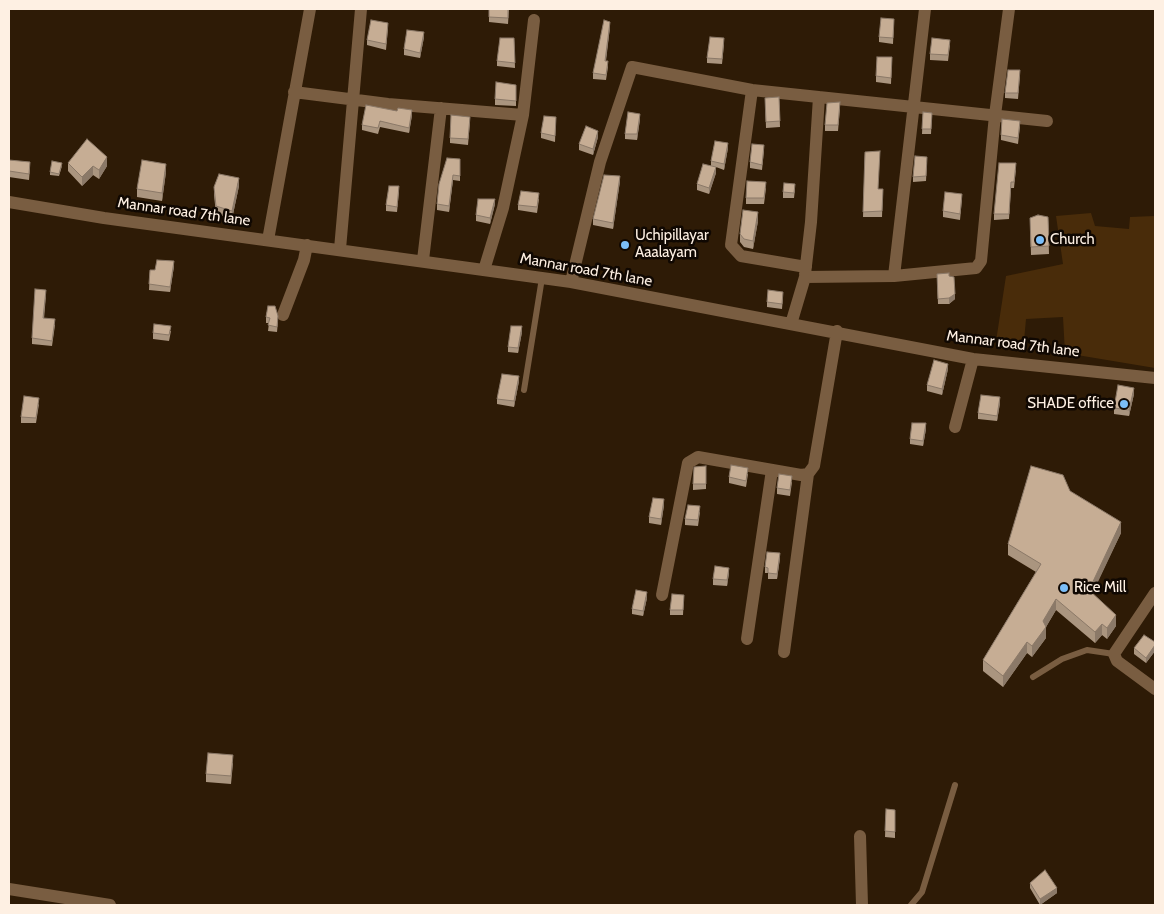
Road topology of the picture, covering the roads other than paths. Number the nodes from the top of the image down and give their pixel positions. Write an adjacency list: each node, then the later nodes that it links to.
1 (310, 9): 7 (street)
2 (361, 9): 9 (street)
3 (926, 9): 10 (street)
4 (1009, 9): 13 (street)
5 (534, 20): 12 (street)
6 (752, 90): 8 (street); 21 (street); 24 (street)
7 (294, 92): 9 (street); 16 (street)
8 (819, 97): 10 (street); 21 (street)
9 (353, 100): 11 (street); 18 (street)
10 (913, 105): 13 (street); 22 (street)
11 (441, 108): 12 (street); 19 (street)
12 (523, 114): 20 (street)
13 (994, 115): 14 (street); 22 (street)
14 (1047, 121)
15 (9, 202): 16 (street, Mannar road 7th lane)
16 (268, 240): 17 (street, Mannar road 7th lane)
17 (307, 245): 18 (street, Mannar road 7th lane); 25 (street)
18 (340, 249): 19 (street, Mannar road 7th lane)
19 (423, 260): 20 (street, Mannar road 7th lane)
20 (484, 270): 23 (street, Mannar road 7th lane)
21 (805, 272): 22 (street); 26 (street)
22 (894, 276)
23 (542, 278): 24 (street, Mannar road 7th lane); 30 (lane)
24 (571, 282): 26 (street, Mannar road 7th lane)
25 (283, 315)
26 (792, 324): 27 (street, Mannar road 7th lane)
27 (837, 331): 28 (street, Mannar road 7th lane); 33 (street)
28 (973, 359): 29 (street, Mannar road 7th lane); 31 (street)
29 (1155, 378)
30 (524, 390)
31 (955, 427)
32 (772, 470): 33 (street); 35 (street); 36 (street)
33 (808, 474): 37 (street)
34 (1155, 593): 38 (street)
35 (662, 595)
36 (747, 639)
37 (784, 652)
38 (1114, 654): 39 (lane); 40 (street)
39 (1033, 677)
40 (1155, 689)
41 (954, 785): 47 (lane)
42 (860, 836): 46 (street)
43 (9, 889): 44 (street)
44 (63, 902): 45 (street)
45 (110, 905)
46 (862, 905)
47 (911, 905)

